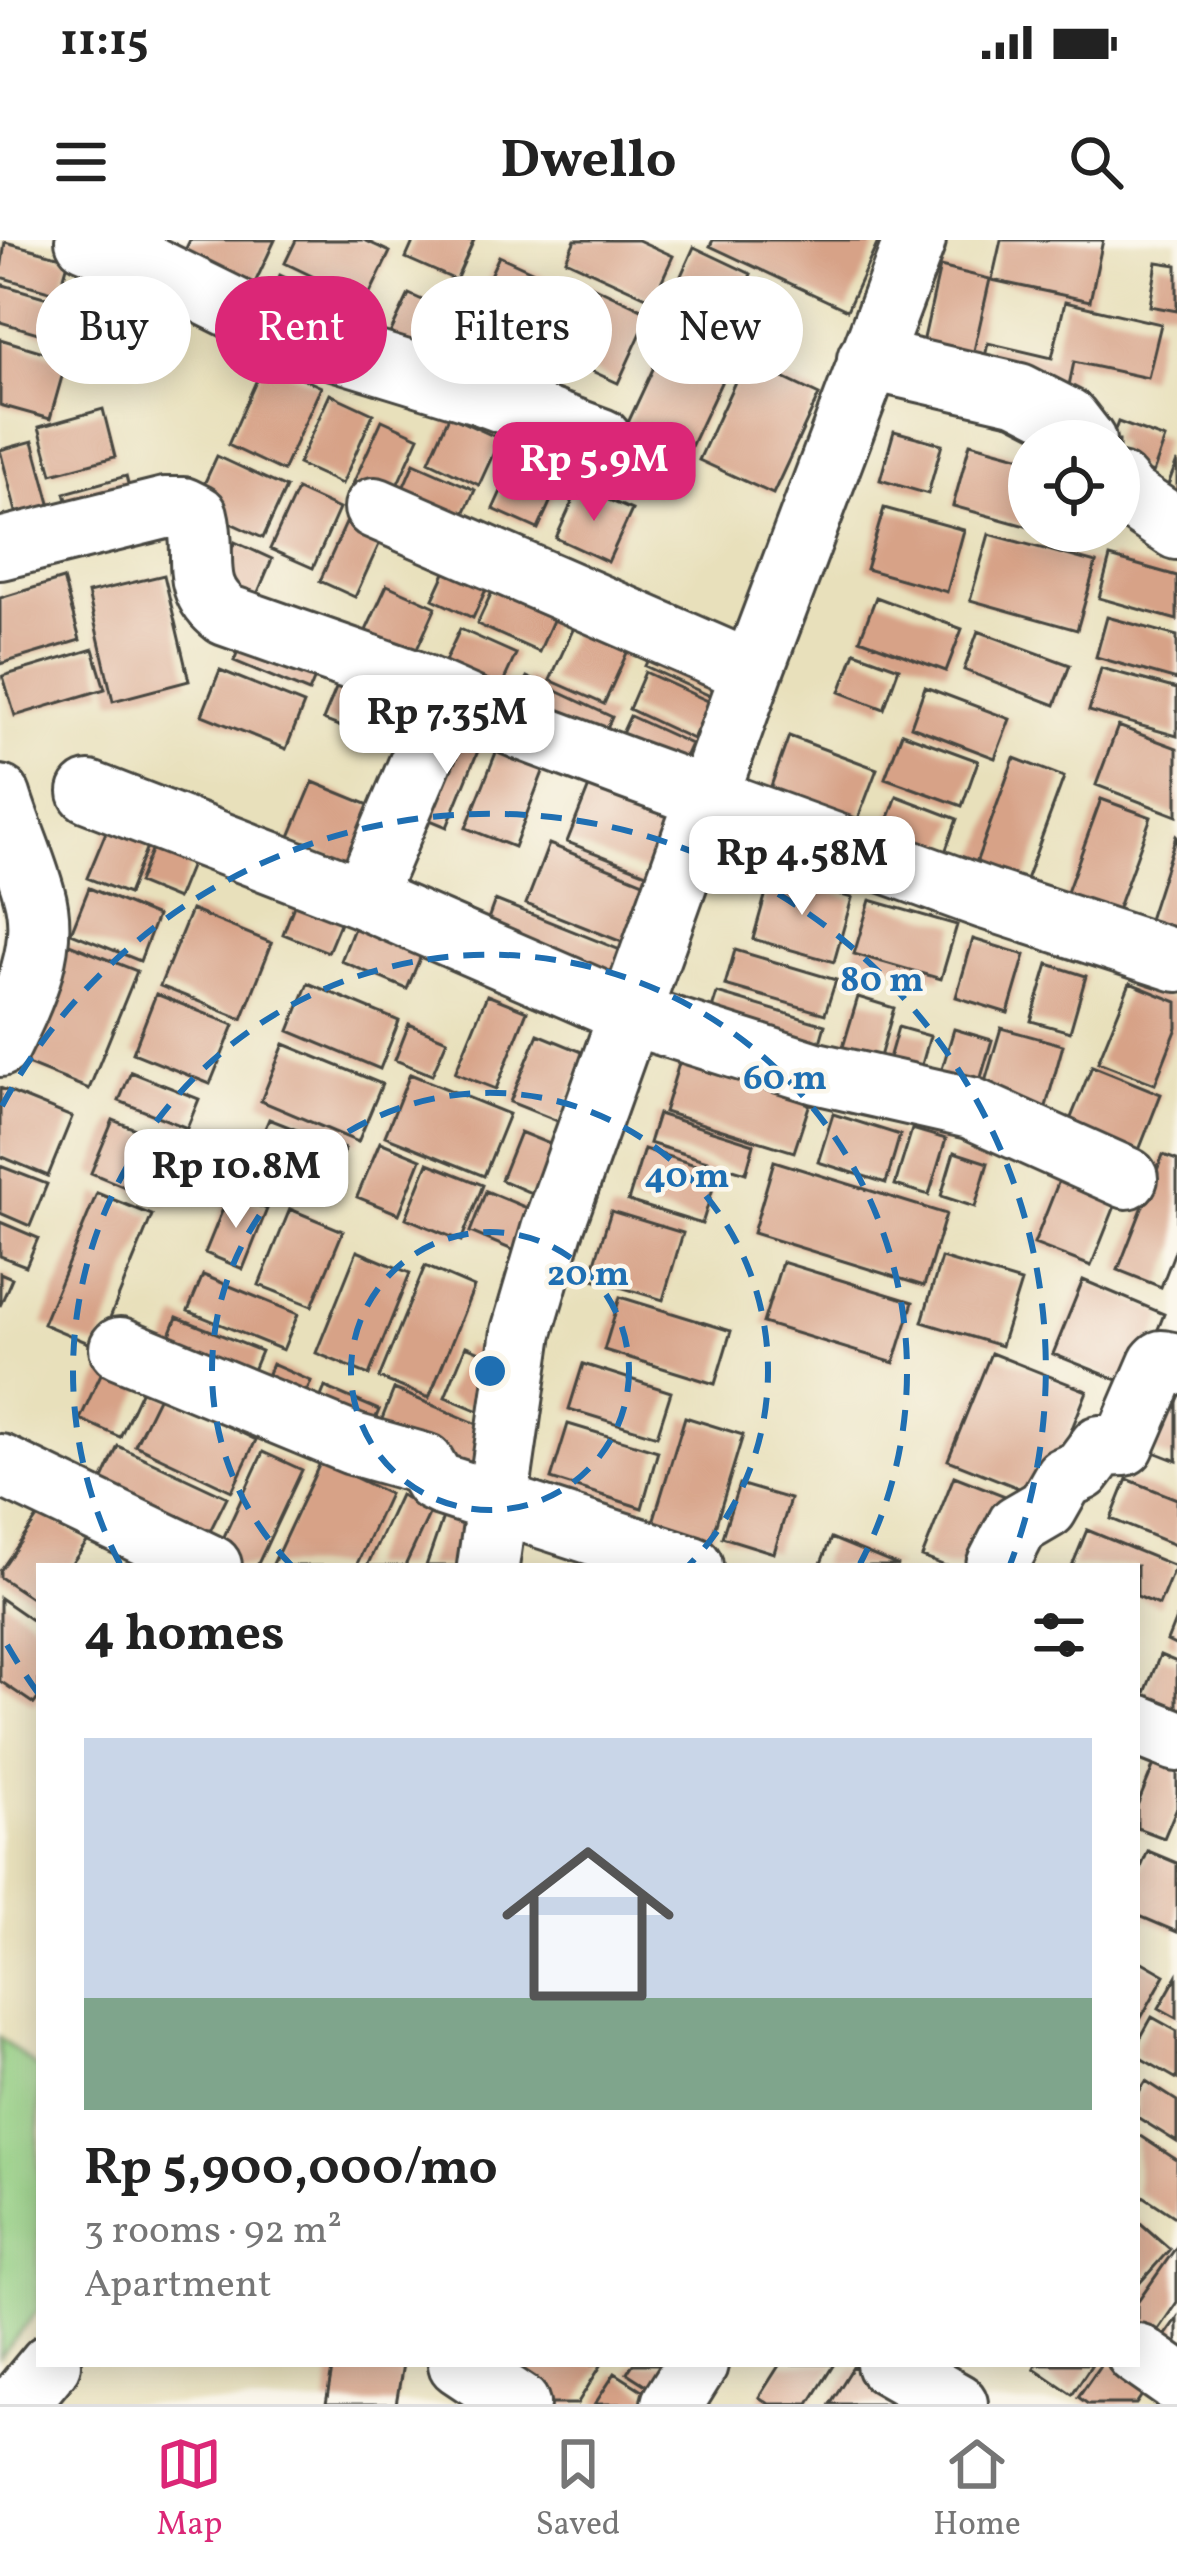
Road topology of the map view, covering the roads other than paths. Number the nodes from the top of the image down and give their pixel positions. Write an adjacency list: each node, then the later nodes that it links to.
1 (86, 240): 5 (street)
2 (915, 240): 3 (street)
3 (868, 359): 4 (street); 10 (street)
4 (1069, 420)
5 (601, 439)
6 (1140, 504): 8 (street)
7 (375, 508): 10 (street)
8 (1177, 529)
9 (0, 549): 11 (street)
10 (752, 672): 14 (street)
11 (448, 697): 14 (street); 15 (street)
12 (89, 792): 15 (street)
13 (0, 796): 18 (street)
14 (709, 797): 16 (street); 17 (street)
15 (363, 898): 17 (street)
16 (1177, 961)
17 (632, 1015): 19 (street); 23 (street)
18 (0, 1046)
19 (1127, 1178)
20 (120, 1348): 23 (street)
21 (1177, 1364): 27 (street)
22 (0, 1465): 24 (street)
23 (496, 1502): 25 (street); 26 (street)
24 (205, 1563)
25 (488, 1563)
26 (683, 1563)
27 (998, 1563)
28 (1140, 1726): 29 (street)
29 (1177, 1741)
30 (1140, 2356): 35 (street)
31 (48, 2367): 36 (street)
32 (448, 2367): 37 (street)
33 (463, 2367): 38 (street)
34 (695, 2367): 39 (street)
35 (1177, 2382)
36 (17, 2404)
37 (441, 2404)
38 (518, 2404)
39 (673, 2404)

